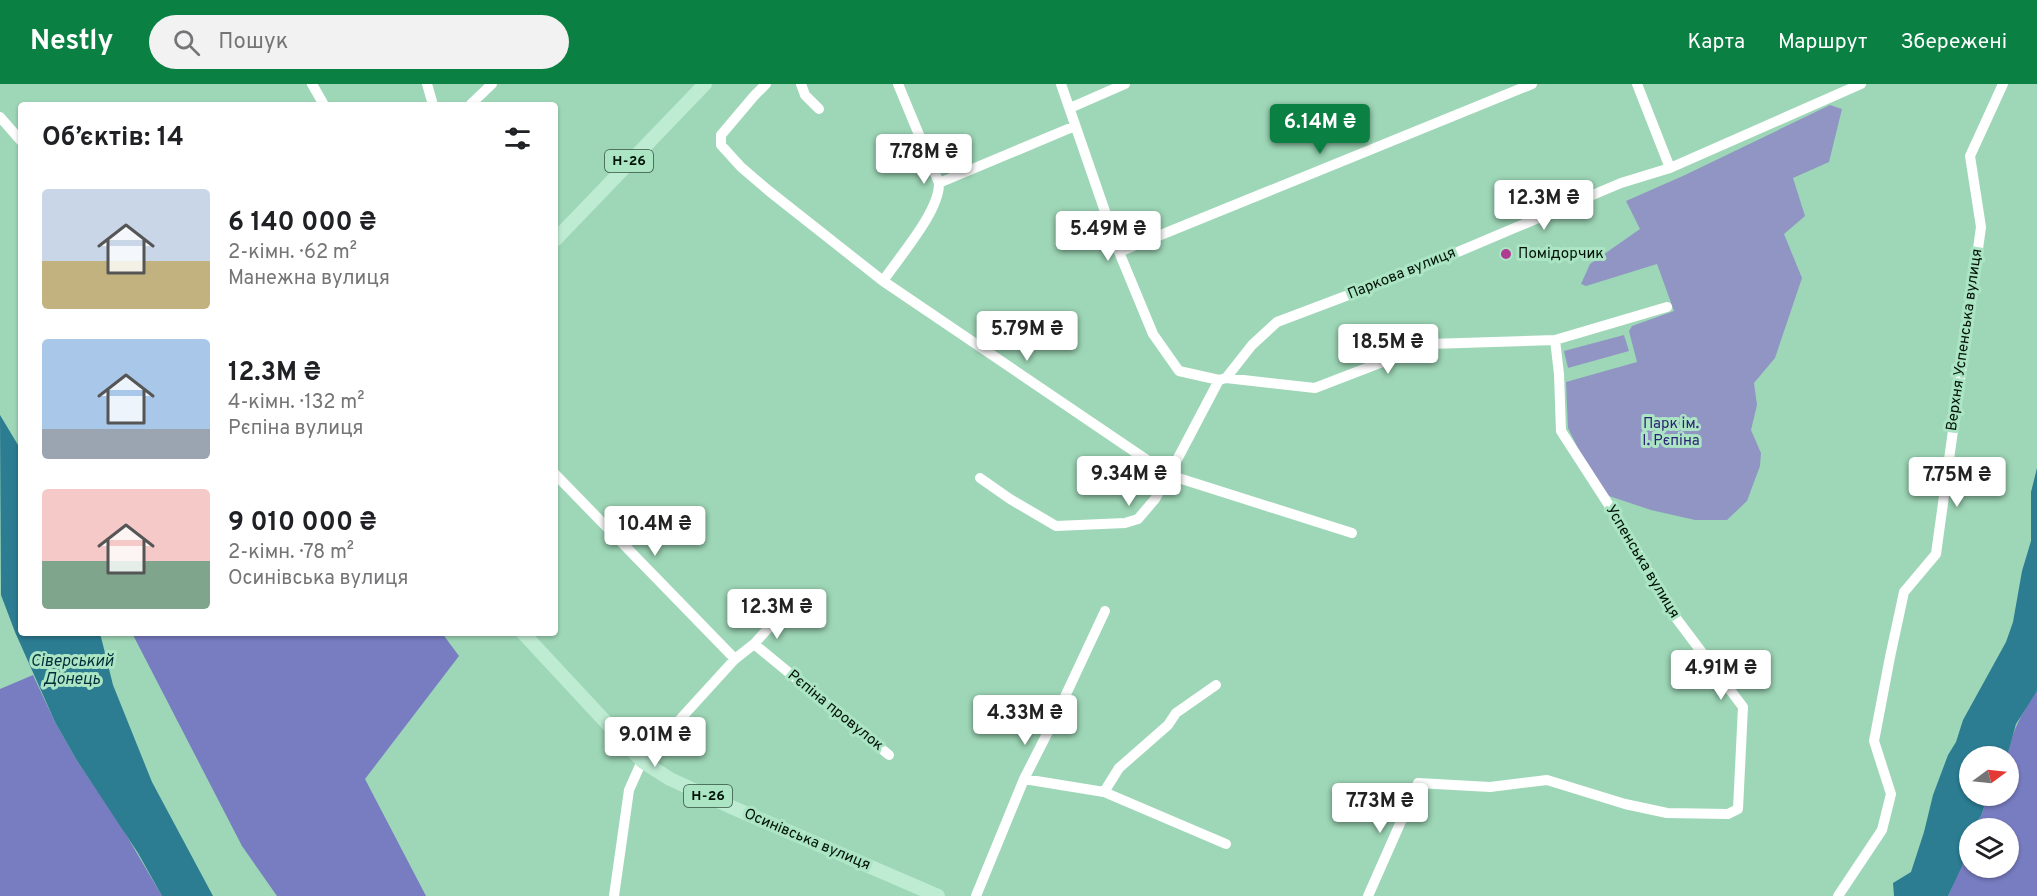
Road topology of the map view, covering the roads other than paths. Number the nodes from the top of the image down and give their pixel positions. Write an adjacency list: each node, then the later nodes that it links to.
1 (312, 84): 14 (street)
2 (427, 84): 15 (street)
3 (492, 84): 16 (street)
4 (705, 84): 24 (main road, Н-26)
5 (766, 84): 26 (street)
6 (801, 84): 18 (street)
7 (898, 84): 23 (street)
8 (1061, 84): 17 (street)
9 (1125, 84): 17 (street)
10 (1532, 84): 25 (street)
11 (1637, 84): 22 (street)
12 (1861, 84): 22 (street, Паркова вулиця)
13 (2003, 84): 49 (street, Верхня Успенська вулиця)
14 (322, 102)
15 (432, 102)
16 (473, 102)
17 (1070, 108): 20 (street)
18 (819, 109)
19 (0, 117): 21 (street)
20 (1074, 126): 23 (street); 25 (street)
21 (18, 138)
22 (1670, 168): 29 (street, Паркова вулиця)
23 (939, 183): 26 (street)
24 (558, 237)
25 (1119, 252): 29 (street)
26 (883, 281): 30 (street)
27 (1667, 307): 28 (street)
28 (1555, 340): 29 (street); 48 (street, Успенська вулиця)
29 (1222, 379): 30 (street, Паркова вулиця)
30 (1169, 475): 32 (street, Паркова вулиця); 33 (street)
31 (558, 477): 38 (street)
32 (980, 478)
33 (1352, 533)
34 (1106, 611): 42 (street)
35 (816, 619): 37 (street)
36 (526, 636): 41 (main road, Осинівська вулиця / Н-26)
37 (754, 644): 38 (street); 40 (street, Рєпіна провулок)
38 (735, 659): 41 (street)
39 (1216, 685): 43 (street)
40 (889, 755)
41 (642, 761): 45 (street); 46 (main road, Осинівська вулиця / Н-26)
42 (1024, 779): 43 (street); 47 (street)
43 (1104, 792): 44 (street)
44 (1226, 844)
45 (614, 896)
46 (938, 896)
47 (976, 896)
48 (1368, 896)
49 (1838, 896)

